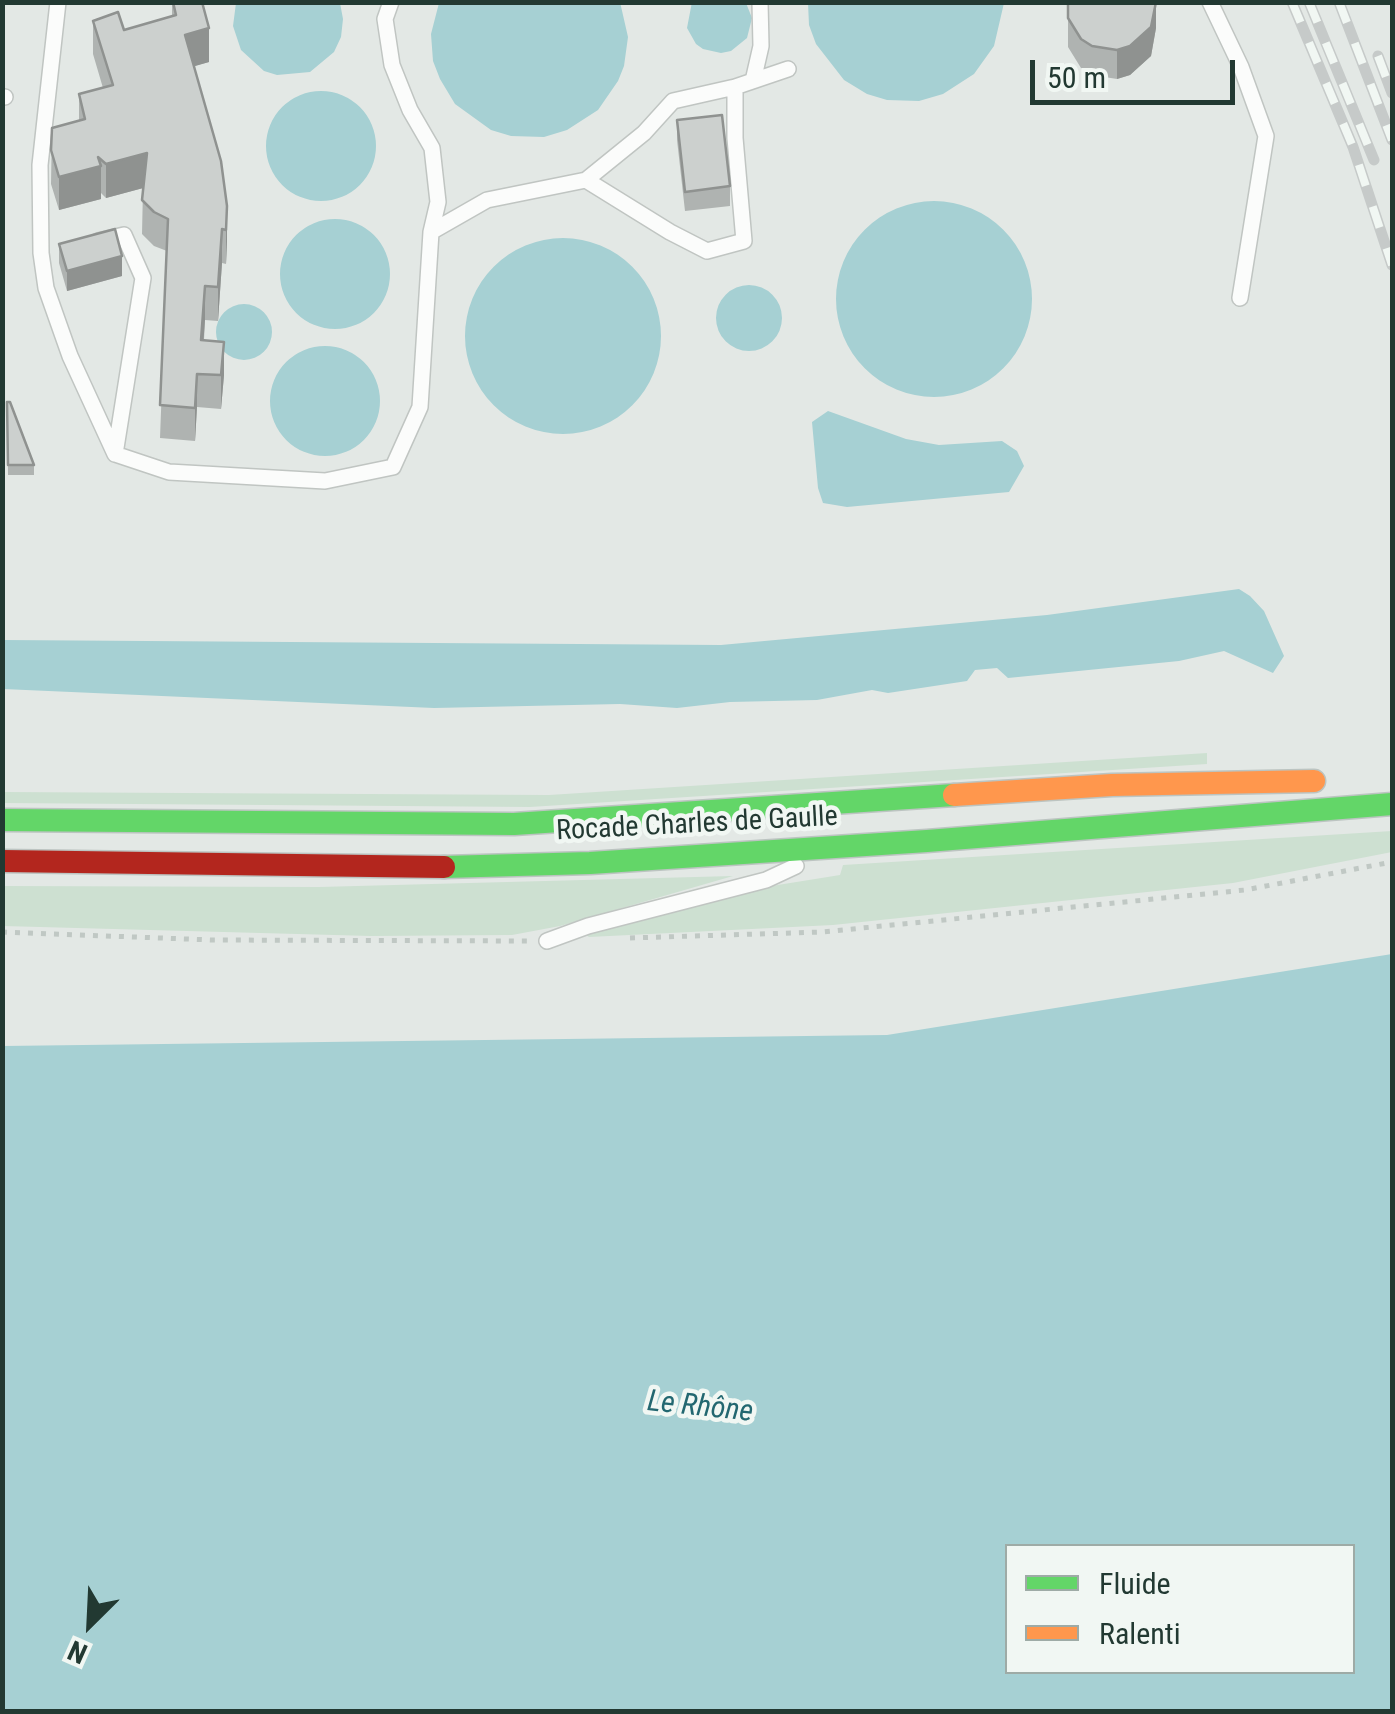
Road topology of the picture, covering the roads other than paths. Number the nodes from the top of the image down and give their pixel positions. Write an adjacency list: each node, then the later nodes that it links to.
1 (58, 2): 10 (lane)
2 (391, 2): 9 (lane)
3 (760, 2): 6 (lane)
4 (1210, 2): 11 (lane)
5 (788, 69): 6 (lane)
6 (753, 81): 7 (lane)
7 (734, 87): 8 (lane); 8 (lane)
8 (586, 180): 9 (lane)
9 (430, 232): 12 (lane)
10 (57, 250): 12 (lane); 12 (lane)
11 (1240, 298)
12 (116, 454)
13 (1338, 780): 15 (main road, Rocade Charles de Gaulle)
14 (1392, 804): 16 (main road, Rocade Charles de Gaulle)
15 (2, 820)
16 (805, 849): 17 (main road, Rocade Charles de Gaulle); 18 (lane)
17 (2, 861)
18 (547, 942)

